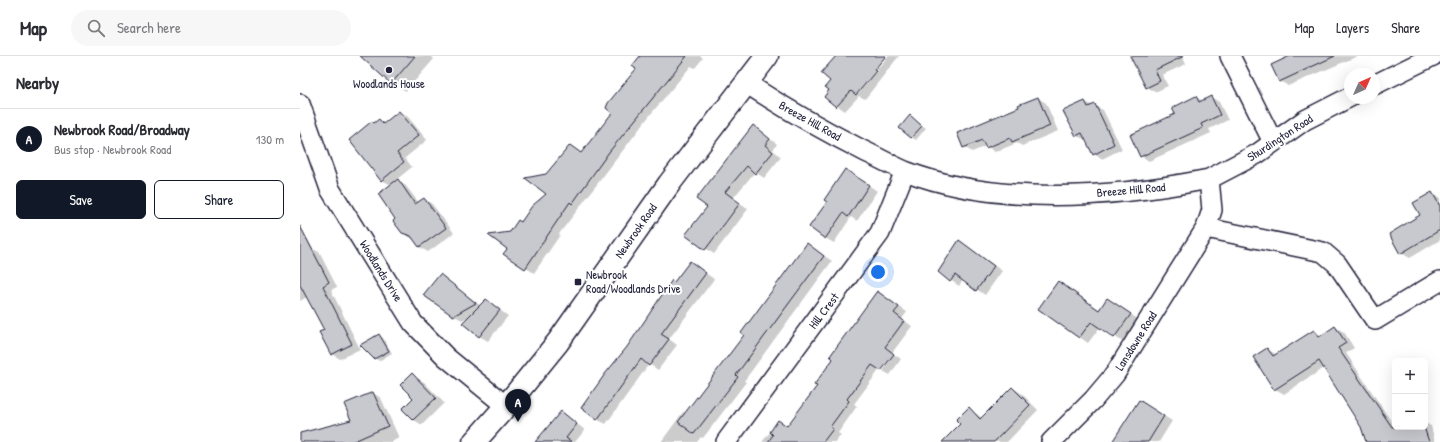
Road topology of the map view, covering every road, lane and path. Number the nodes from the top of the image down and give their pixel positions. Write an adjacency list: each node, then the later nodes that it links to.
1 (767, 56): 5 (highway, Newbrook Road)
2 (1230, 56): 8 (street)
3 (1433, 56): 4 (street)
4 (1380, 82)
5 (746, 83): 9 (street, Breeze Hill Road); 13 (highway, Newbrook Road)
6 (1344, 100): 8 (street, Shurdington Road)
7 (300, 104): 13 (street, Woodlands Drive)
8 (1273, 142): 10 (street, Shurdington Road)
9 (904, 171): 10 (street, Breeze Hill Road); 15 (street, Hill Crest)
10 (1209, 179): 11 (street)
11 (1206, 228): 12 (street); 16 (street, Lansdowne Road)
12 (1440, 281)
13 (506, 406): 14 (highway, Newbrook Road)
14 (474, 442)
15 (726, 442)
16 (1051, 442)

